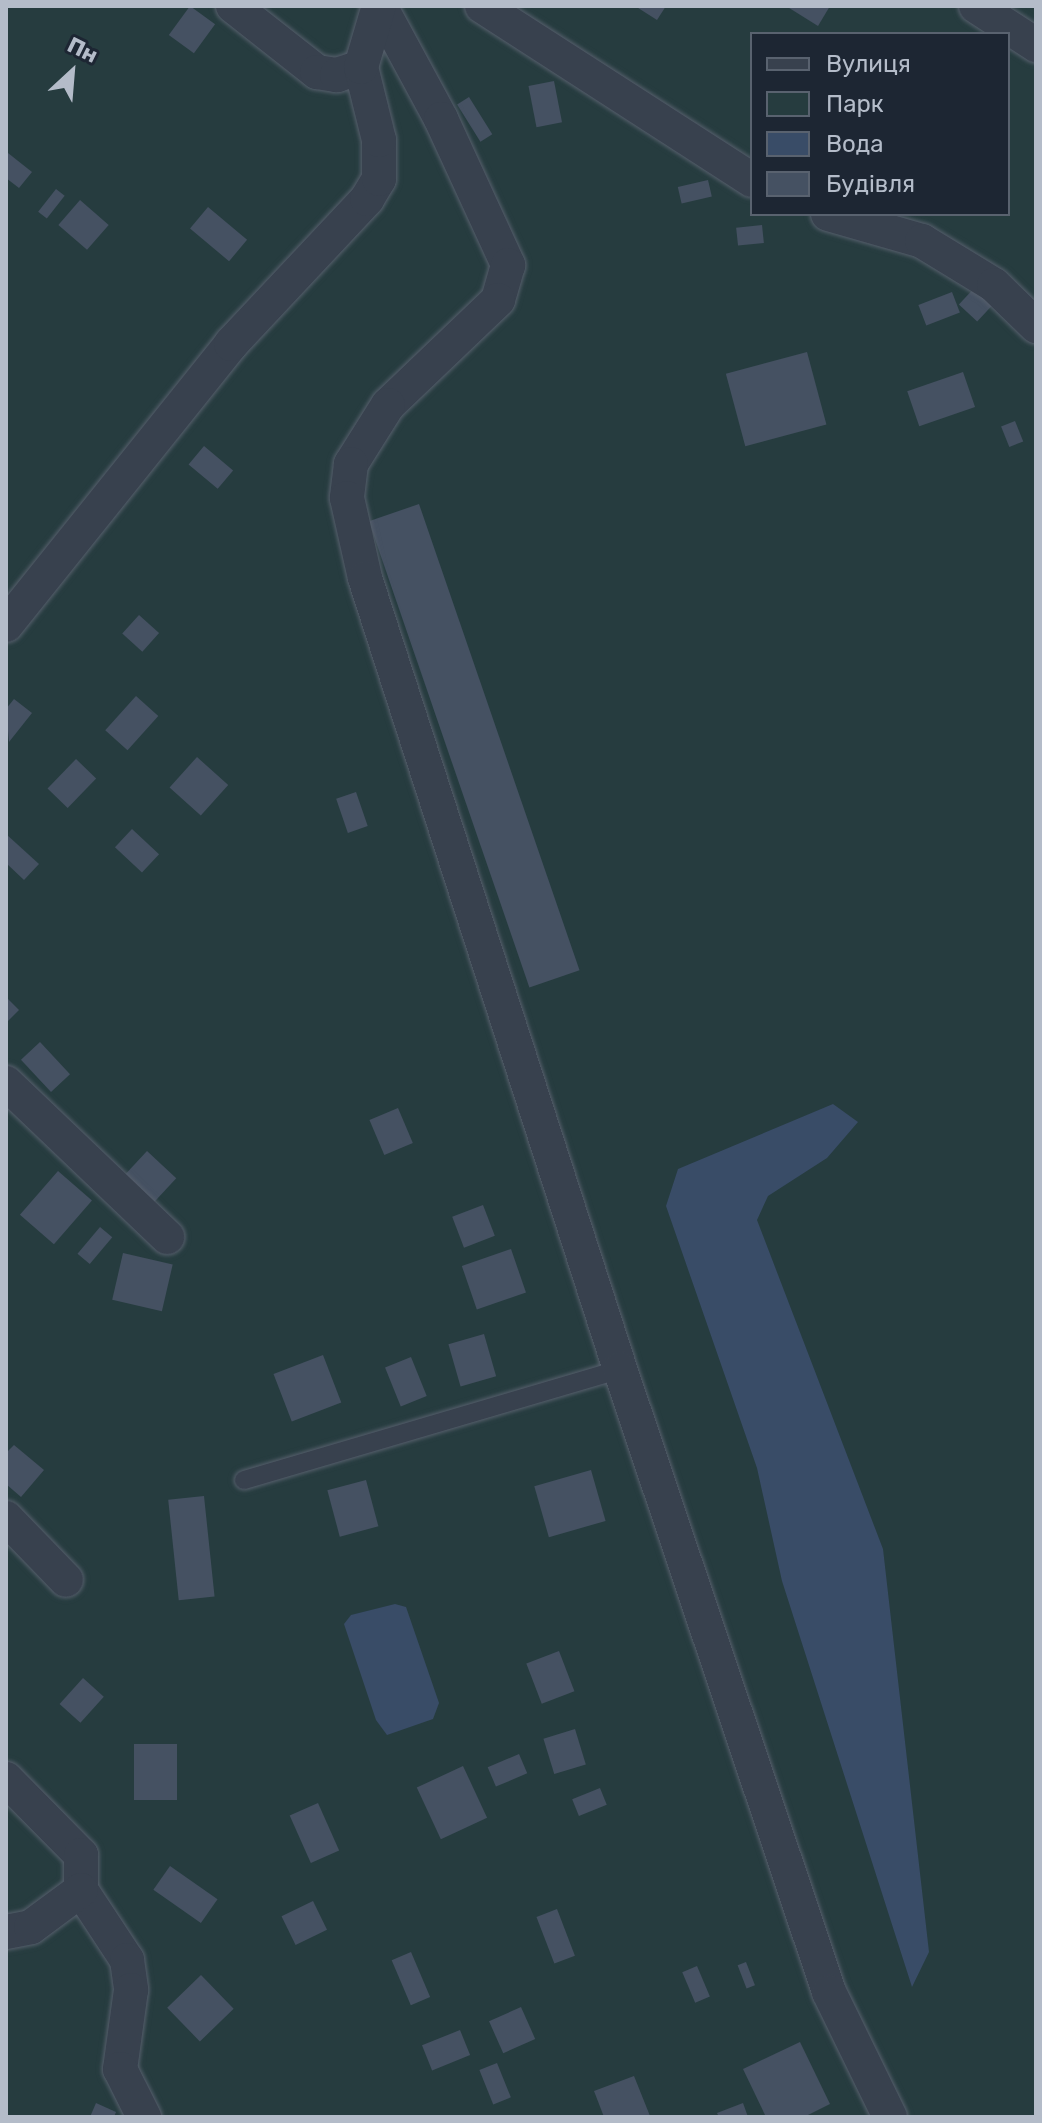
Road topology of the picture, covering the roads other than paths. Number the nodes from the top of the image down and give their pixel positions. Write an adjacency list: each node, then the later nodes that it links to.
1 (233, 6): 6 (street)
2 (379, 6): 6 (street); 13 (street)
3 (482, 6): 7 (street)
4 (976, 6): 5 (street)
5 (1036, 45)
6 (361, 67): 10 (street)
7 (750, 179)
8 (835, 216): 9 (street)
9 (1036, 326)
10 (6, 625)
11 (6, 1083): 12 (street)
12 (167, 1237)
13 (620, 1369): 14 (lane); 21 (street)
14 (244, 1480)
15 (6, 1518): 16 (street)
16 (66, 1580)
17 (6, 1779): 18 (street)
18 (81, 1890): 19 (street); 20 (street)
19 (6, 1932)
20 (144, 2117)
21 (890, 2117)

